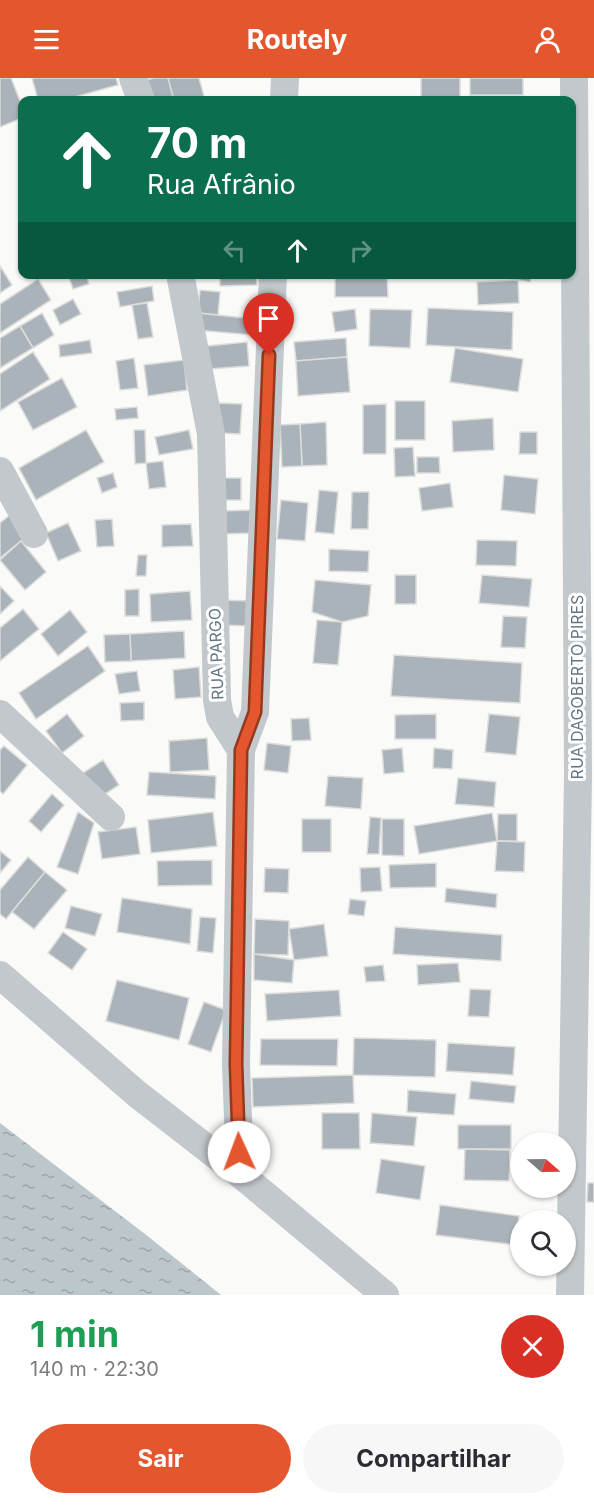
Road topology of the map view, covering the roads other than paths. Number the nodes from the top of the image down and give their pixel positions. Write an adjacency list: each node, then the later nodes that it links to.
1 (133, 78): 4 (street)
2 (285, 78): 5 (street)
3 (574, 78): 6 (street, RUA DAGOBERTO PIRES)
4 (140, 96)
5 (284, 96)
6 (574, 96)
7 (576, 194): 14 (street, RUA DAGOBERTO PIRES)
8 (181, 279): 13 (street, RUA PARGO)
9 (273, 279): 13 (street)
10 (0, 471): 11 (street)
11 (34, 534)
12 (0, 714): 15 (street)
13 (241, 750): 17 (street)
14 (586, 776): 19 (street, RUA DAGOBERTO PIRES)
15 (111, 817)
16 (0, 975): 17 (street)
17 (240, 1174): 18 (street)
18 (385, 1295)
19 (570, 1295)

